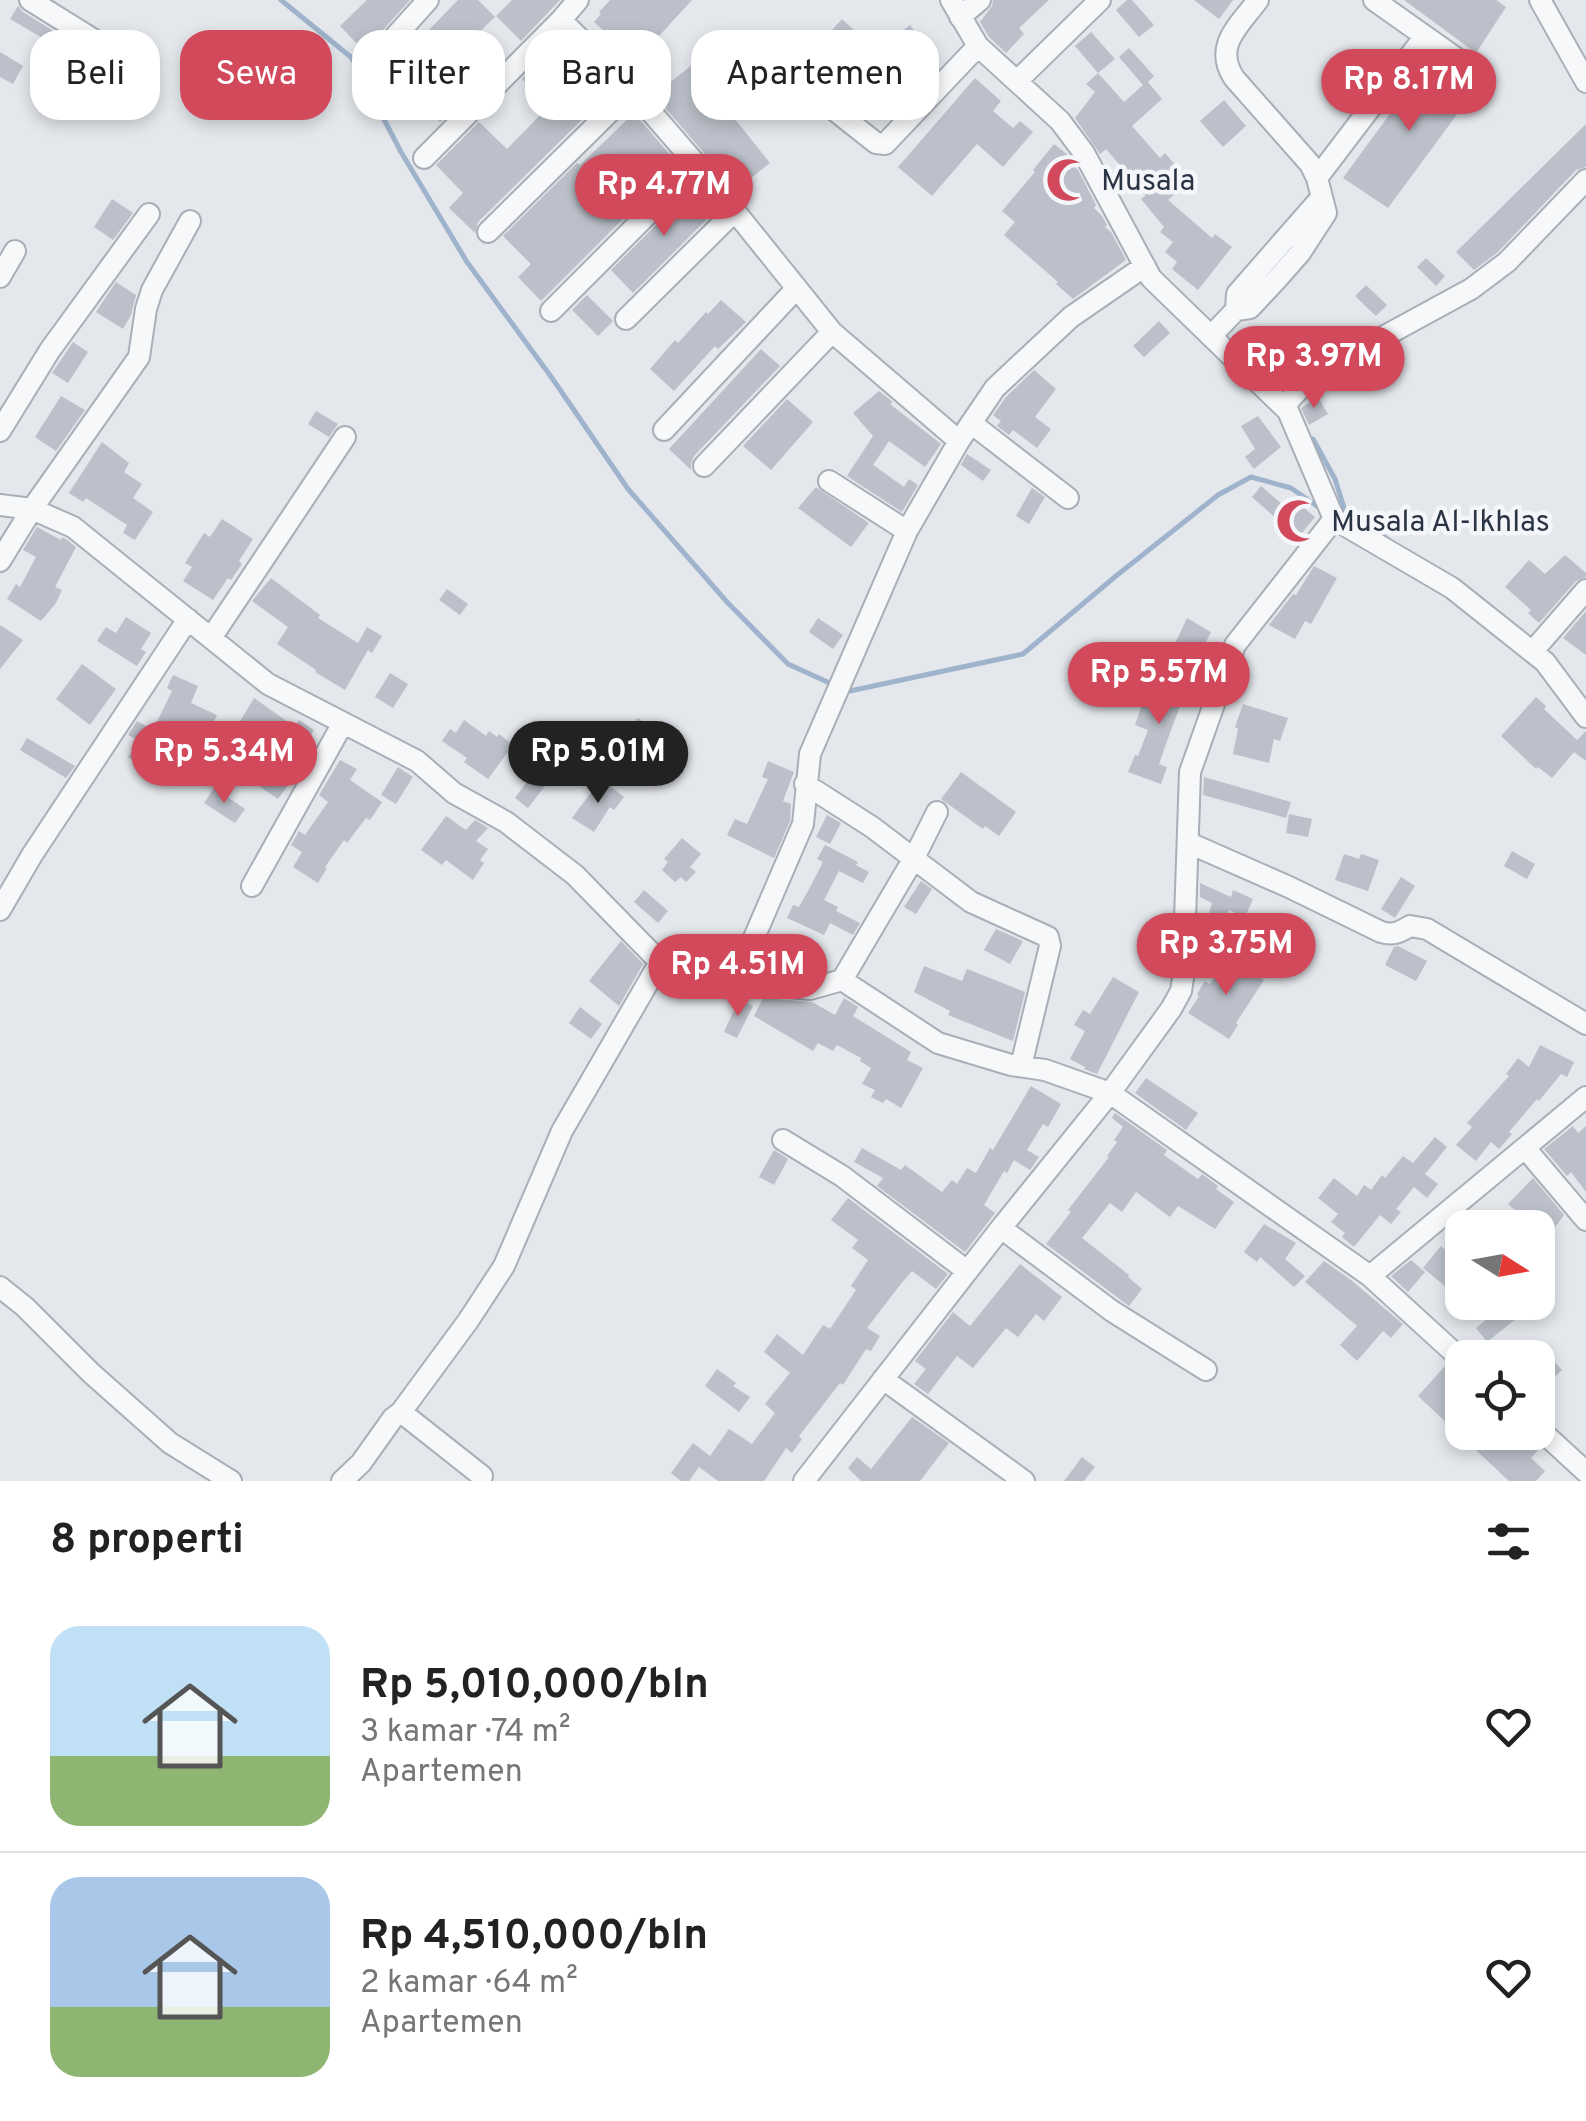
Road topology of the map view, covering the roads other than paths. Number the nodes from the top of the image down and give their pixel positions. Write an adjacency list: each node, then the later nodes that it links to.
1 (30, 0): 11 (street)
2 (428, 0): 12 (street)
3 (578, 0): 10 (street)
4 (980, 0): 9 (street)
5 (1100, 0): 17 (street)
6 (1258, 0): 27 (street)
7 (1374, 0): 14 (street)
8 (1540, 0): 18 (street)
9 (956, 8): 15 (street)
10 (562, 20): 13 (street); 24 (street)
11 (78, 30)
12 (401, 30)
13 (572, 30)
14 (1424, 36): 16 (street); 27 (street)
15 (978, 46): 17 (street); 19 (street)
16 (1470, 68)
17 (1017, 81): 33 (street)
18 (1586, 82)
19 (939, 87)
20 (602, 120): 31 (street)
21 (658, 120): 25 (street)
22 (847, 120): 23 (street)
23 (907, 120)
24 (424, 158)
25 (697, 165): 28 (street); 36 (street)
26 (1586, 180): 40 (street)
27 (1319, 188): 39 (street)
28 (735, 211): 35 (street); 37 (street)
29 (150, 214): 42 (street)
30 (190, 221): 50 (street)
31 (488, 232)
32 (15, 251): 34 (street)
33 (1145, 266): 39 (street); 41 (street)
34 (0, 276)
35 (796, 289): 38 (street); 43 (street)
36 (551, 310)
37 (626, 319)
38 (832, 332): 45 (street); 46 (street)
39 (1211, 336): 40 (street)
40 (1284, 406): 51 (street)
41 (971, 423): 45 (street); 48 (street)
42 (0, 430)
43 (664, 430)
44 (345, 437): 56 (street)
45 (959, 442): 52 (street)
46 (704, 466)
47 (829, 480): 52 (street)
48 (1068, 498)
49 (0, 505): 50 (street)
50 (32, 509): 53 (street); 55 (street)
51 (1334, 518): 57 (street); 62 (street)
52 (907, 532): 60 (street)
53 (0, 561)
54 (1586, 590): 57 (street)
55 (188, 620): 56 (street); 65 (street)
56 (211, 638): 59 (street)
57 (1532, 652): 58 (street)
58 (1586, 716)
59 (343, 723): 64 (street); 66 (street)
60 (806, 784): 63 (street); 68 (street)
61 (936, 812): 63 (street)
62 (1189, 843): 69 (street); 71 (street)
63 (914, 858): 67 (street); 70 (street)
64 (252, 886)
65 (0, 910)
66 (660, 962): 68 (street); 83 (street)
67 (842, 980): 68 (street); 70 (street)
68 (735, 982)
69 (1586, 1024)
70 (1022, 1066): 71 (street)
71 (1110, 1094): 76 (street); 78 (street)
72 (1586, 1097): 74 (street)
73 (783, 1140): 77 (street)
74 (1525, 1148): 75 (street); 78 (street)
75 (1586, 1220)
76 (1001, 1228): 77 (street); 81 (street)
77 (968, 1270): 82 (street)
78 (1370, 1276): 80 (street)
79 (0, 1287): 87 (street)
80 (1445, 1344)
81 (1206, 1370)
82 (883, 1379): 89 (street); 90 (street)
83 (401, 1412): 86 (street); 88 (street)
84 (1555, 1444): 85 (street)
85 (1586, 1472)
86 (482, 1476)
87 (231, 1481)
88 (342, 1481)
89 (804, 1481)
90 (1024, 1481)

